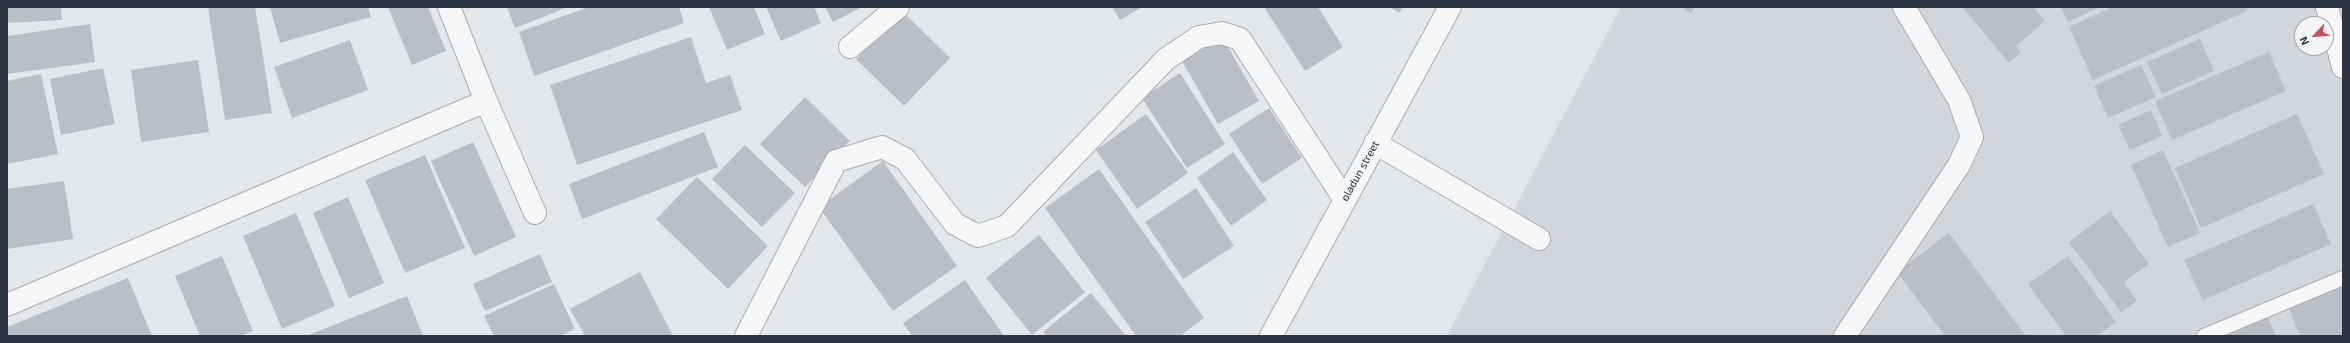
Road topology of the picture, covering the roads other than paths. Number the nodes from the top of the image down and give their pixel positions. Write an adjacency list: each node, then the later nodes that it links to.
1 (449, 7): 8 (street)
2 (898, 7): 6 (street)
3 (1450, 7): 9 (street, oladun street)
4 (1904, 7): 17 (street)
5 (2328, 7): 7 (street)
6 (850, 47)
7 (2343, 67)
8 (486, 101): 11 (street); 14 (street)
9 (1375, 144): 10 (street, oladun street); 12 (street)
10 (1344, 200): 15 (street); 16 (street, oladun street)
11 (535, 212)
12 (1539, 239)
13 (2343, 278): 18 (lane)
14 (7, 305)
15 (746, 336)
16 (1271, 336)
17 (1845, 336)
18 (2204, 336)

